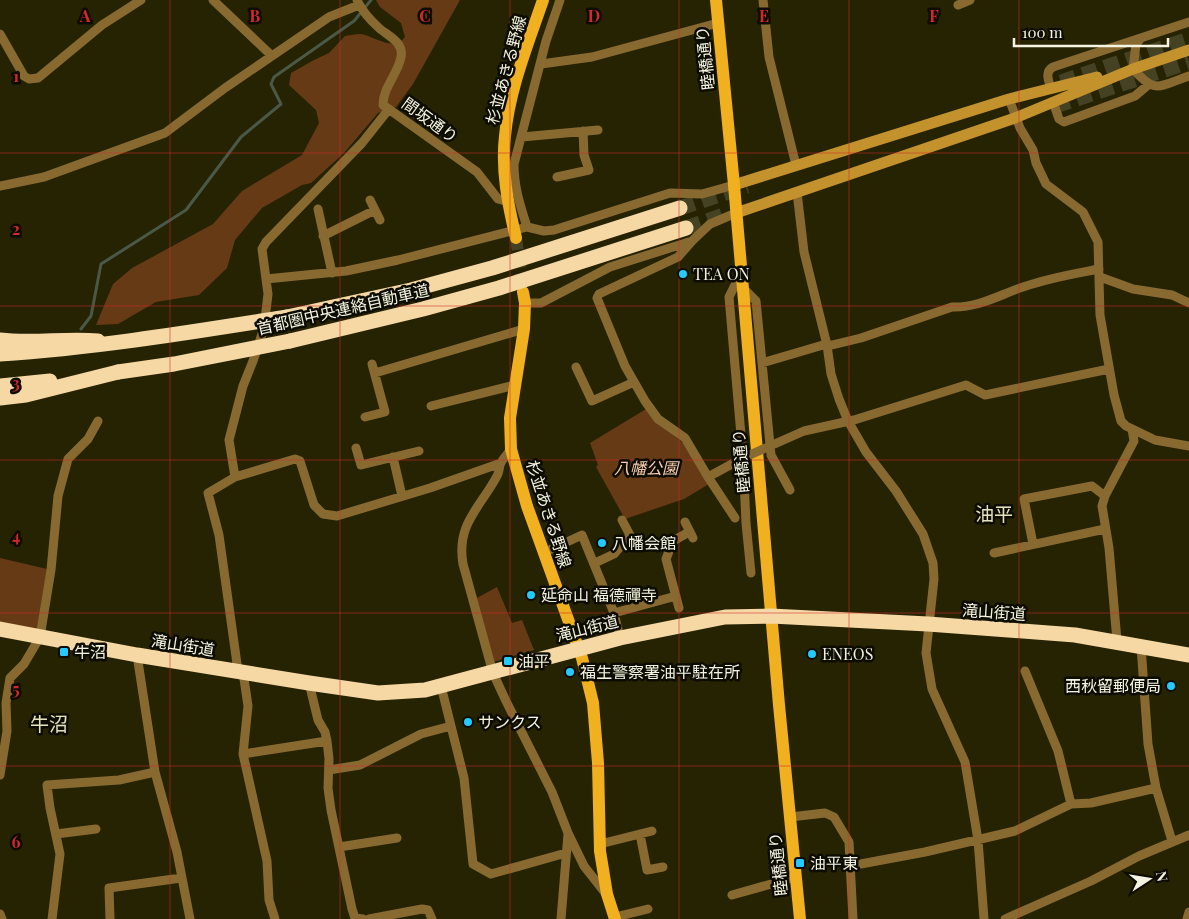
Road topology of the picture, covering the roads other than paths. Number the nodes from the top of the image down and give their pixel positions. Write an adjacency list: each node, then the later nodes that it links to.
1 (141, 0): 12 (street)
2 (213, 0): 15 (street)
3 (543, 0): 34 (main road, 杉並あきる野線)
4 (560, 0): 16 (street)
5 (716, 0): 11 (main road, 睦橋通り)
6 (763, 0): 28 (street)
7 (970, 0): 9 (street)
8 (358, 2): 15 (street); 23 (street, 間坂通り)
9 (958, 5)
10 (1189, 22): 13 (street)
11 (718, 23): 16 (street); 30 (main road, 睦橋通り)
12 (0, 34)
13 (1141, 38): 17 (street); 20 (street)
14 (1189, 50): 17 (street)
15 (272, 56): 31 (street)
16 (541, 64): 27 (street)
17 (1133, 69): 19 (street); 20 (street); 22 (street)
18 (1189, 76): 19 (street)
19 (1148, 85): 22 (street)
20 (1051, 89): 21 (street)
21 (1009, 99): 24 (street); 28 (street)
22 (1053, 102): 24 (street)
23 (389, 109): 34 (street, 間坂通り); 47 (street)
24 (1015, 118): 32 (street); 46 (street)
25 (598, 130): 26 (street)
26 (582, 131): 27 (street); 29 (street)
27 (522, 137): 40 (street)
28 (796, 166): 30 (street)
29 (557, 177)
30 (734, 185): 38 (main road, 睦橋通り); 40 (street)
31 (0, 186)
32 (797, 192): 38 (street); 54 (street)
33 (370, 200): 37 (street)
34 (509, 202): 41 (main road, 杉並あきる野線)
35 (318, 208): 43 (street)
36 (680, 208): 53 (highway, 首都圏中央連絡自動車道, bridge)
37 (375, 210): 39 (street); 43 (street)
38 (736, 213): 42 (street); 45 (main road, 睦橋通り)
39 (380, 220)
40 (527, 227): 41 (street)
41 (515, 234): 44 (street)
42 (689, 234): 49 (street); 59 (highway, 首都圏中央連絡自動車道, bridge); 60 (street)
43 (323, 236): 44 (street)
44 (332, 273): 47 (street)
45 (741, 273): 48 (main road, 睦橋通り); 75 (street)
46 (1100, 273): 50 (street); 54 (street); 58 (street)
47 (266, 279): 77 (street)
48 (742, 287): 56 (street); 94 (main road, 睦橋通り)
49 (524, 298): 51 (main road, 杉並あきる野線)
50 (1189, 303)
51 (524, 329): 61 (main road, 杉並あきる野線); 65 (street)
52 (0, 340): 53 (highway, bridge)
53 (113, 343): 55 (highway, 首都圏中央連絡自動車道, bridge)
54 (827, 345): 56 (street); 67 (street)
55 (0, 354)
56 (762, 363): 69 (street)
57 (576, 367): 60 (street)
58 (1109, 369): 67 (street); 68 (street)
59 (118, 372): 62 (highway, 首都圏中央連絡自動車道); 63 (highway)
60 (634, 382): 78 (street)
61 (514, 385): 64 (street); 72 (main road, 杉並あきる野線)
62 (0, 386)
63 (0, 398)
64 (431, 406)
65 (365, 418)
66 (98, 421): 97 (street)
67 (848, 421): 69 (street); 95 (street)
68 (1132, 429): 70 (street); 81 (street)
69 (770, 446): 75 (street, bridge); 79 (street)
70 (1189, 446)
71 (356, 448): 74 (street)
72 (511, 449): 76 (street); 87 (main road, 杉並あきる野線)
73 (419, 451): 74 (street)
74 (393, 457): 80 (street)
75 (743, 458): 78 (street); 90 (street)
76 (501, 463): 80 (street); 106 (street)
77 (235, 476): 80 (street); 104 (street)
78 (708, 477): 82 (street)
79 (790, 490)
80 (402, 496)
81 (1105, 496): 85 (street); 86 (street)
82 (735, 518)
83 (622, 520): 89 (street)
84 (684, 522): 91 (street)
85 (1105, 529): 86 (street); 99 (street)
86 (1033, 544): 88 (street)
87 (544, 553): 89 (street); 101 (main road, 杉並あきる野線)
88 (994, 553)
89 (595, 563): 93 (street)
90 (751, 572)
91 (676, 596): 92 (street); 93 (street)
92 (679, 608)
93 (614, 613): 98 (street)
94 (771, 616): 95 (highway, 滝山街道); 98 (highway, 滝山街道); 117 (main road, 睦橋通り)
95 (928, 624): 99 (highway, 滝山街道); 125 (street)
96 (0, 629): 97 (highway, 滝山街道)
97 (40, 637): 102 (highway, 滝山街道); 114 (street)
98 (620, 638): 101 (highway, 滝山街道)
99 (1117, 641): 100 (highway, 滝山街道)
100 (1141, 646): 103 (highway, 滝山街道); 115 (street)
101 (578, 648): 106 (highway, 滝山街道); 127 (main road, 杉並あきる野線)
102 (137, 655): 104 (highway, 滝山街道); 113 (street)
103 (1189, 655)
104 (240, 671): 107 (highway, 滝山街道); 111 (street)
105 (1025, 671): 116 (street)
106 (493, 672): 108 (highway, 滝山街道); 120 (street)
107 (309, 683): 108 (highway, 滝山街道); 110 (street)
108 (441, 686): 109 (street)
109 (451, 726): 112 (street); 129 (street)
110 (327, 741): 111 (street); 112 (street)
111 (243, 754): 144 (street)
112 (329, 770): 128 (street)
113 (155, 772): 121 (street); 133 (street)
114 (0, 775)
115 (1156, 788): 116 (street); 126 (street)
116 (1071, 804): 125 (street)
117 (790, 817): 130 (street); 132 (main road, 睦橋通り)
118 (96, 829): 121 (street)
119 (652, 831): 122 (street)
120 (568, 833): 129 (street); 134 (street)
121 (56, 834): 141 (street)
122 (640, 834): 127 (street); 131 (street)
123 (1189, 835): 126 (street)
124 (397, 838): 128 (street)
125 (978, 840): 130 (street); 151 (street)
126 (1172, 841): 152 (street)
127 (600, 844): 134 (main road, 杉並あきる野線)
128 (339, 847): 145 (street)
129 (566, 853): 148 (street)
130 (850, 866): 150 (street)
131 (663, 867)
132 (796, 877): 135 (street); 149 (main road, 睦橋通り)
133 (182, 878): 142 (street); 143 (street)
134 (607, 894): 139 (main road, 杉並あきる野線)
135 (732, 895)
136 (648, 909): 139 (street)
137 (1189, 912): 153 (street)
138 (0, 914): 140 (street)
139 (615, 918)
140 (2, 919)
141 (52, 919)
142 (110, 919)
143 (190, 919)
144 (275, 919)
145 (363, 919)
146 (369, 919): 147 (street)
147 (432, 919)
148 (561, 919)
149 (800, 919)
150 (853, 919)
151 (984, 919)
152 (1005, 919)
153 (1187, 919)

